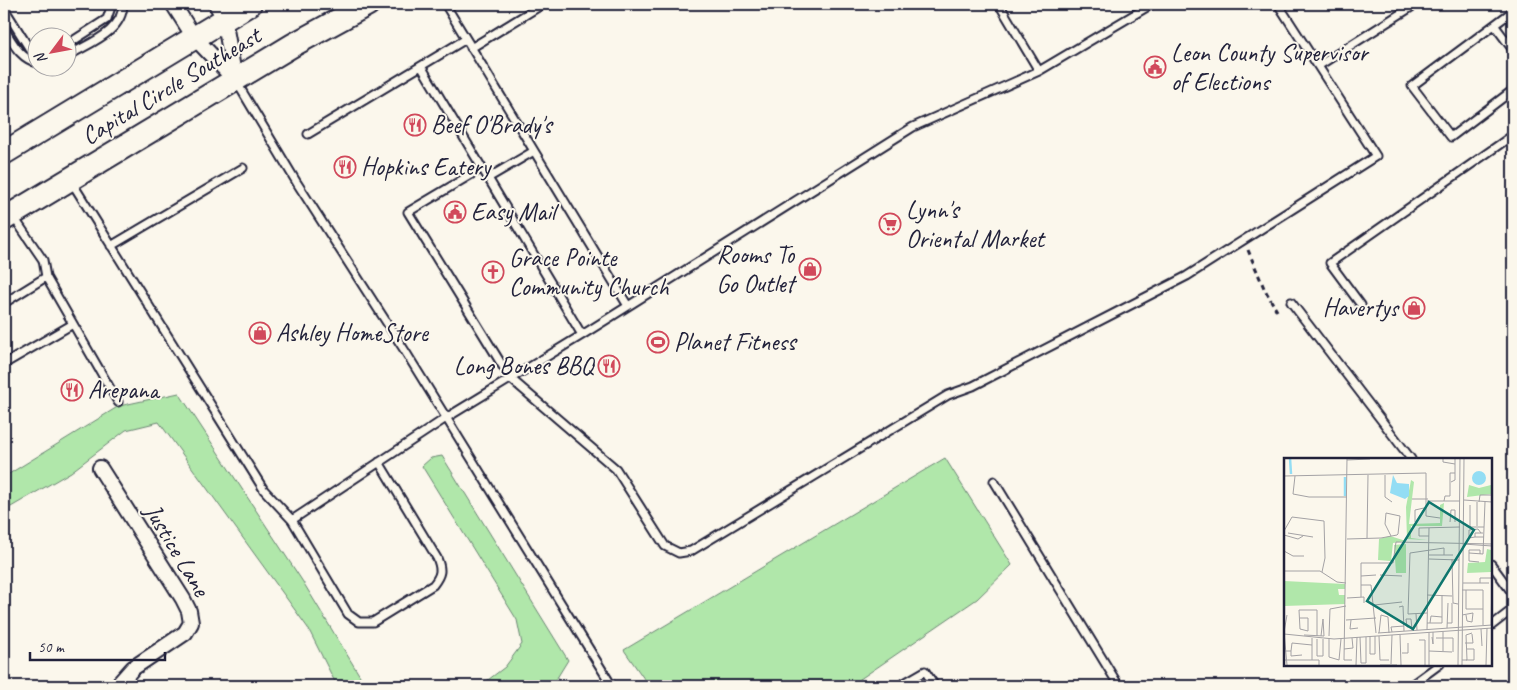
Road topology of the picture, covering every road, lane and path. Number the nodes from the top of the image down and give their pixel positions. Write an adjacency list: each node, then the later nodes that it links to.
1 (112, 4): 18 (lane)
2 (123, 4): 22 (lane)
3 (173, 4): 17 (street)
4 (250, 4): 13 (main road, Capital Circle Southeast)
5 (368, 4): 28 (main road, Capital Circle Southeast)
6 (445, 4): 19 (lane)
7 (543, 4): 21 (lane)
8 (999, 4): 27 (lane)
9 (1152, 4): 27 (lane)
10 (1278, 4): 26 (lane)
11 (1416, 4): 26 (lane)
12 (4, 8): 20 (lane)
13 (220, 11): 17 (main road, Capital Circle Southeast); 28 (street)
14 (1513, 11): 15 (lane)
15 (1495, 26): 23 (lane); 29 (lane)
16 (4, 29): 24 (lane)
17 (194, 37): 28 (street); 33 (main road, Capital Circle Southeast)
18 (78, 38)
19 (466, 39): 21 (lane); 25 (lane)
20 (28, 46)
21 (471, 48): 32 (lane)
22 (78, 50)
23 (1513, 50)
24 (28, 61)
25 (421, 66): 30 (lane); 35 (lane)
26 (1318, 66): 39 (lane)
27 (1039, 71): 44 (lane)
28 (235, 80): 37 (main road, Capital Circle Southeast); 52 (lane)
29 (1513, 90)
30 (308, 134)
31 (1513, 135): 45 (lane)
32 (534, 152): 36 (lane); 44 (lane)
33 (4, 153)
34 (243, 168): 40 (lane)
35 (482, 168): 36 (lane); 50 (lane)
36 (488, 178): 48 (lane)
37 (70, 179): 38 (main road, Capital Circle Southeast); 40 (lane)
38 (8, 216): 41 (lane)
39 (1244, 241): 46 (path); 50 (lane)
40 (111, 246): 57 (lane)
41 (46, 277): 43 (lane); 47 (lane)
42 (1291, 302): 53 (lane)
43 (4, 303)
44 (628, 306): 48 (lane)
45 (1361, 306)
46 (1277, 311)
47 (73, 324): 49 (lane); 51 (lane)
48 (582, 335): 50 (lane)
49 (4, 364)
50 (510, 378): 52 (lane)
51 (118, 402)
52 (446, 418): 54 (lane); 64 (lane)
53 (1410, 458)
54 (379, 462): 57 (lane); 57 (lane)
55 (100, 468): 63 (street, Justice Lane)
56 (994, 481): 67 (lane)
57 (292, 520)
58 (1492, 565): 59 (lane)
59 (1513, 594)
60 (1513, 609): 61 (lane)
61 (1492, 625)
62 (1439, 665): 68 (lane)
63 (117, 686)
64 (612, 686)
65 (900, 686): 66 (lane)
66 (935, 686)
67 (1119, 686)
68 (1410, 686)

